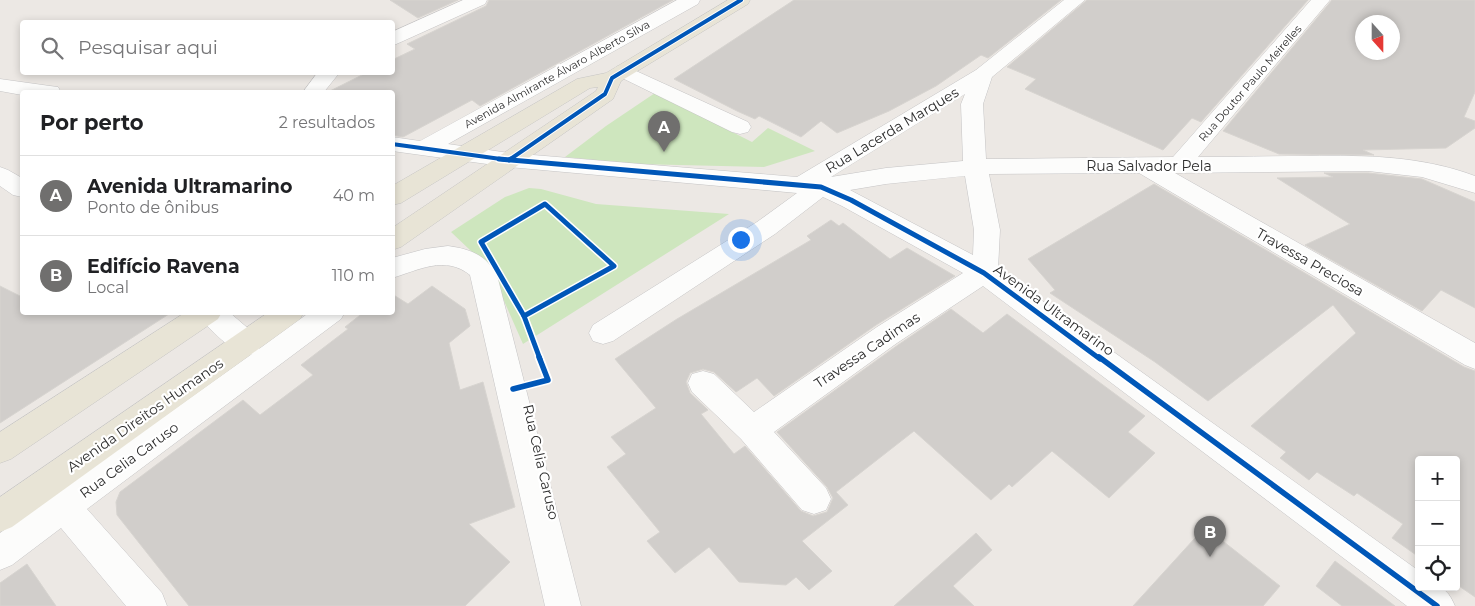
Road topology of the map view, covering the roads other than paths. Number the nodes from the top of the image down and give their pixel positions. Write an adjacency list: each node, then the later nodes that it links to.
1 (478, 0): 6 (street)
2 (691, 0): 15 (street, Avenida Almirante Álvaro Alberto Silva)
3 (741, 0): 7 (main road)
4 (1076, 0): 8 (street, Rua Lacerda Marques)
5 (1321, 0): 19 (street, Rua Doutor Paulo Meirelles)
6 (395, 39)
7 (618, 74): 13 (street); 16 (main road); 17 (main road)
8 (983, 74): 20 (street, Rua Lacerda Marques); 23 (street, Rua Lacerda Marques)
9 (327, 75): 12 (street)
10 (0, 85): 11 (street)
11 (36, 90)
12 (315, 90)
13 (740, 127)
14 (395, 144): 15 (street, Avenida Ultramarino)
15 (422, 148): 16 (street, Avenida Ultramarino)
16 (462, 155): 17 (street, Avenida Ultramarino); 25 (main road)
17 (509, 160): 23 (street, Avenida Ultramarino); 26 (main road)
18 (1146, 166): 19 (street, Rua Salvador Pela); 20 (street, Rua Salvador Pela); 35 (street, Travessa Preciosa)
19 (1178, 166): 22 (street, Rua Salvador Pela)
20 (975, 167): 23 (street, Rua Salvador Pela); 28 (street, Rua Lacerda Marques)
21 (0, 175): 24 (street)
22 (1475, 185)
23 (811, 186): 28 (street, Avenida Ultramarino); 33 (street, Rua Lacerda Marques)
24 (20, 188)
25 (395, 195)
26 (395, 239)
27 (395, 268): 44 (street, Rua Celia Caruso)
28 (984, 273): 37 (street, Travessa Cadimas); 45 (street, Avenida Ultramarino)
29 (204, 315): 38 (main road)
30 (213, 315): 34 (street)
31 (286, 315): 34 (main road, Avenida Direitos Humanos)
32 (327, 315): 40 (street, Rua Celia Caruso)
33 (603, 333)
34 (247, 344): 41 (main road, Avenida Direitos Humanos)
35 (1475, 357)
36 (703, 383): 37 (street)
37 (752, 430): 39 (street)
38 (0, 449)
39 (814, 499)
40 (64, 507): 42 (street, Rua Celia Caruso); 43 (street)
41 (0, 516)
42 (0, 553)
43 (150, 606)
44 (563, 606)
45 (1438, 606)

